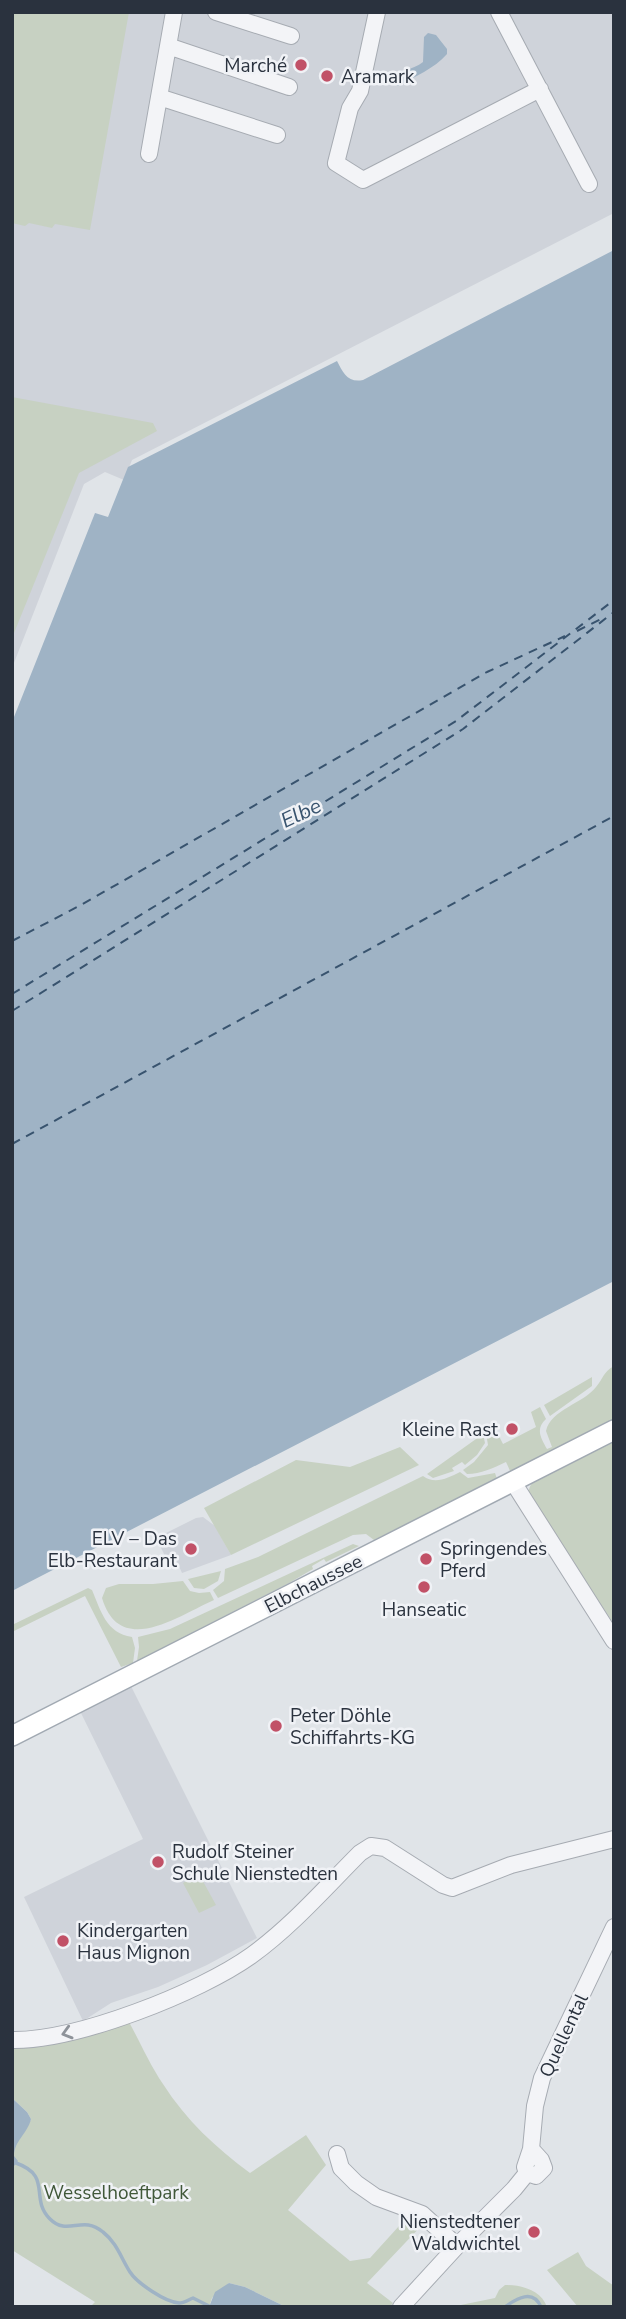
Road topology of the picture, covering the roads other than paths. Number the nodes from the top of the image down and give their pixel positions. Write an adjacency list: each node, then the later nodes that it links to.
1 (174, 12): 6 (street)
2 (216, 12): 5 (street)
3 (377, 12): 8 (street)
4 (499, 12): 8 (street)
5 (291, 36)
6 (168, 46): 7 (street); 9 (street)
7 (289, 87)
8 (540, 89): 12 (street)
9 (159, 97): 10 (street); 11 (street)
10 (277, 135)
11 (149, 155)
12 (589, 184)
13 (614, 1430): 14 (main road, Elbchaussee)
14 (513, 1482): 15 (street); 16 (main road, Elbchaussee)
15 (614, 1641)
16 (12, 1736)
17 (614, 1839): 19 (street, one-way to 19)
18 (614, 1927): 21 (street, Quellental)
19 (12, 2040)
20 (337, 2154): 21 (street)
21 (457, 2245): 22 (street, Quellental)
22 (401, 2307)

